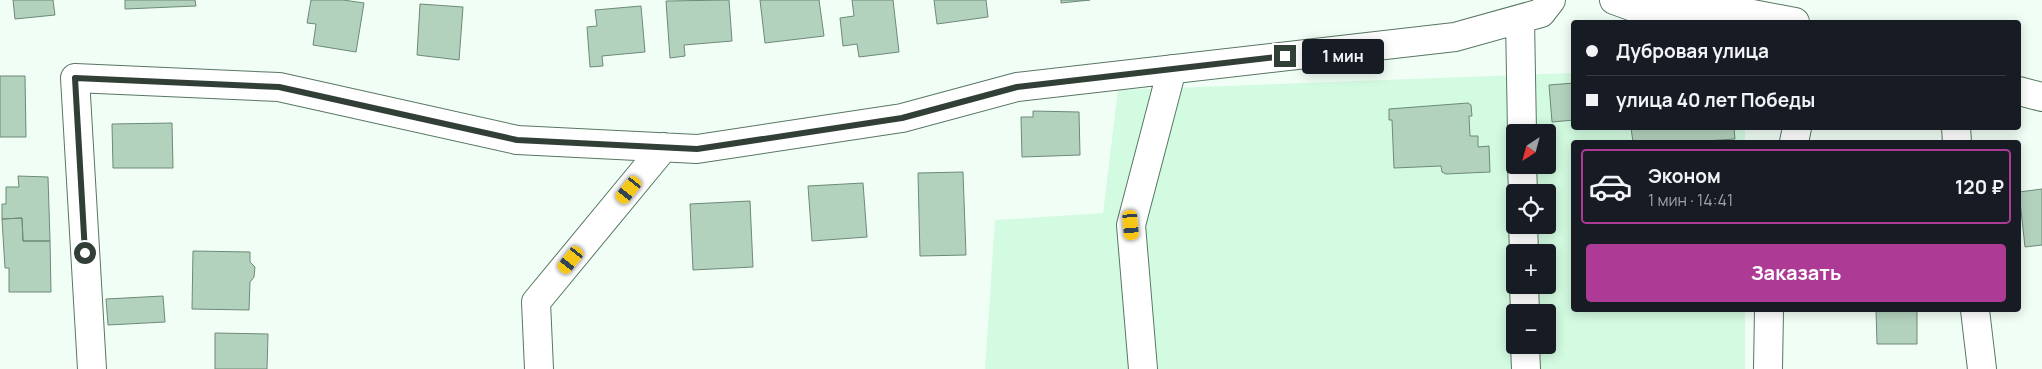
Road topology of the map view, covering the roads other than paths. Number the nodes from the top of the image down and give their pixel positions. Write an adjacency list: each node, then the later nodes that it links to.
1 (1551, 0): 3 (street)
2 (1614, 0): 4 (street)
3 (1520, 19): 5 (street); 8 (street)
4 (1784, 20)
5 (1172, 69): 9 (street); 15 (street)
6 (2021, 92): 7 (street)
7 (2042, 98)
8 (1522, 124)
9 (664, 147): 13 (street); 14 (street)
10 (1769, 312): 17 (street)
11 (1976, 312): 18 (street)
12 (1525, 354): 16 (street)
13 (92, 369)
14 (539, 369)
15 (1142, 369)
16 (1526, 369)
17 (1768, 369)
18 (1982, 369)

